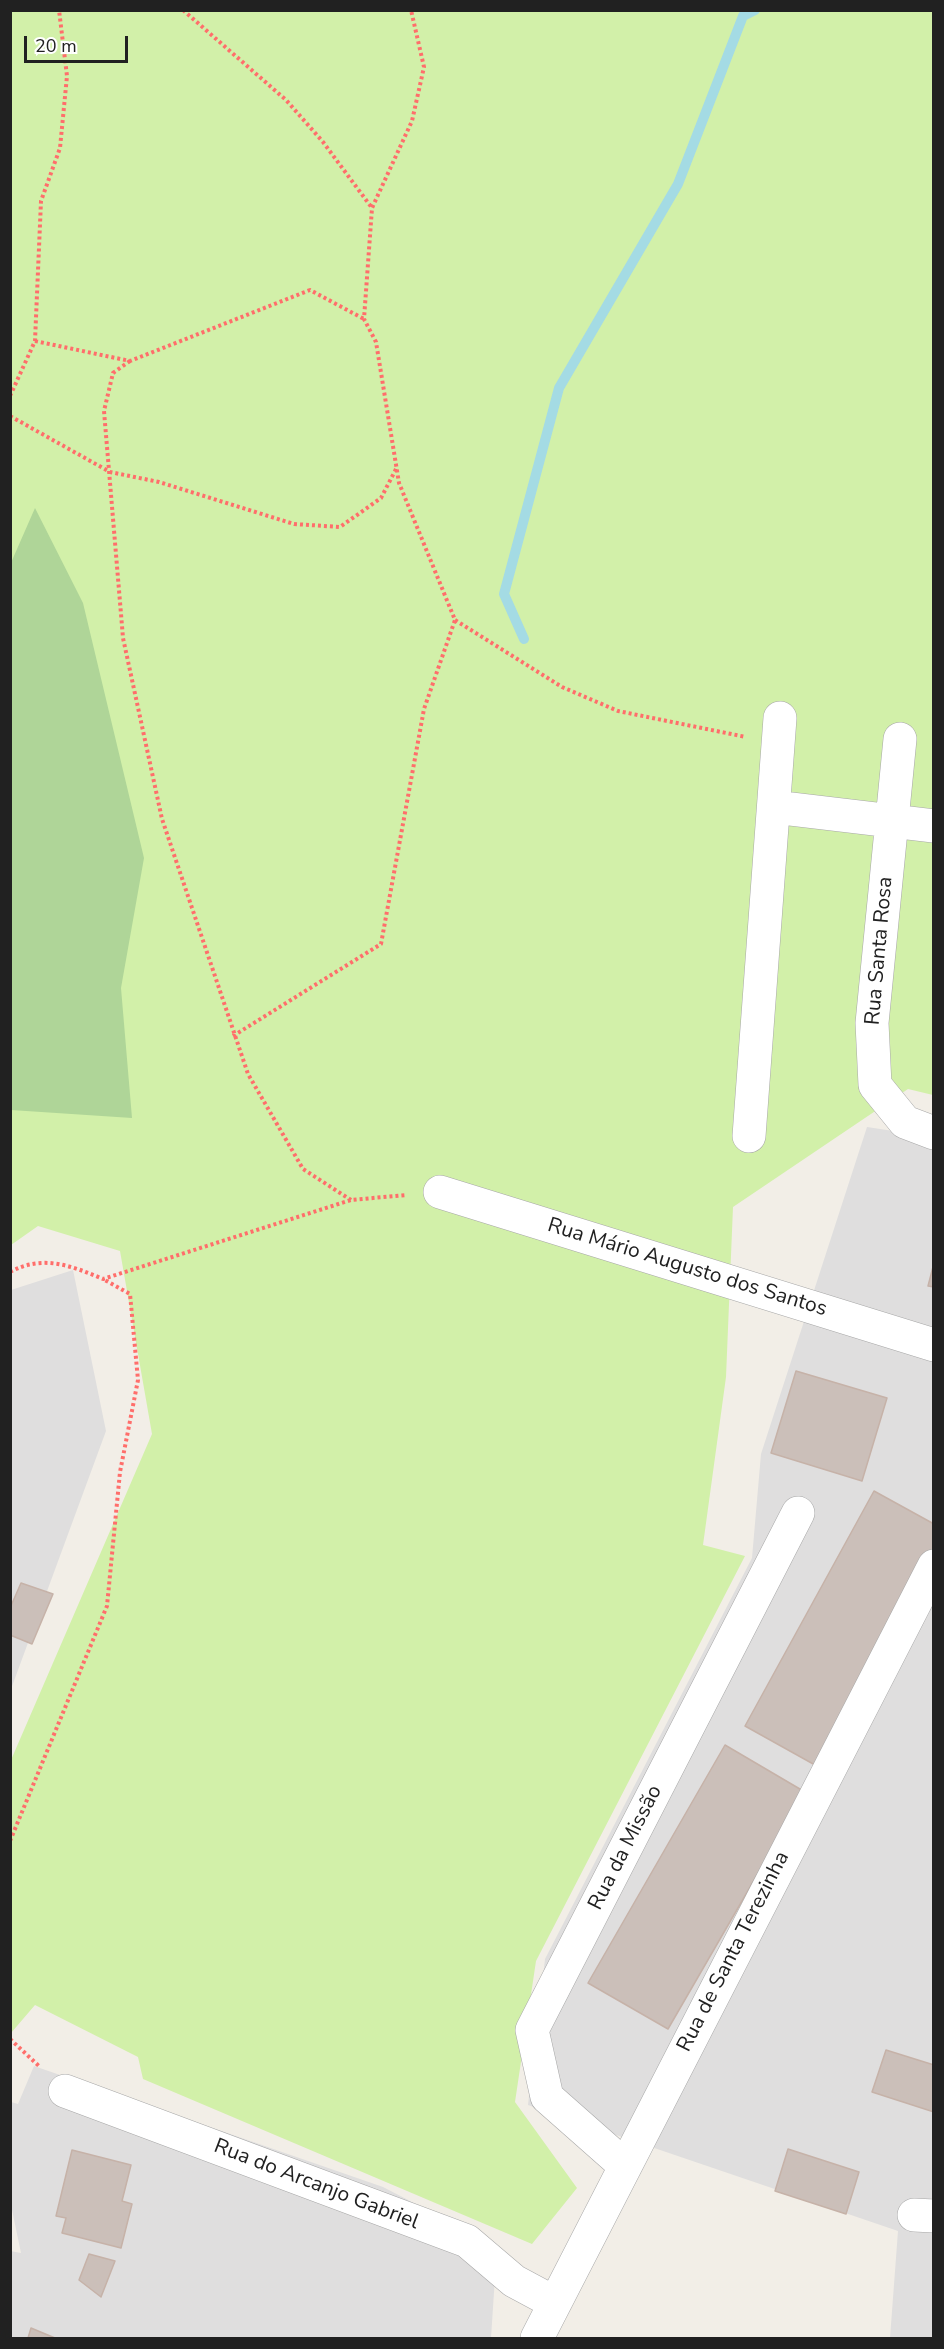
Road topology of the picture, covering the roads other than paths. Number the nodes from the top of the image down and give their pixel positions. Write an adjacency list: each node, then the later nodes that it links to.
1 (780, 731): 3 (street)
2 (900, 739): 4 (street, Rua Santa Rosa)
3 (774, 807): 4 (street); 7 (street)
4 (892, 821): 5 (street); 6 (street, Rua Santa Rosa)
5 (933, 826)
6 (933, 1133)
7 (749, 1136)
8 (440, 1192): 9 (street, Rua Mário Augusto dos Santos)
9 (933, 1345)
10 (798, 1513): 13 (street, Rua da Missão)
11 (933, 1566): 13 (street, Rua de Santa Terezinha)
12 (65, 2091): 14 (street, Rua do Arcanjo Gabriel)
13 (624, 2165): 14 (street, Rua de Santa Terezinha)
14 (555, 2303): 15 (street, Rua de Santa Terezinha)
15 (537, 2338)

